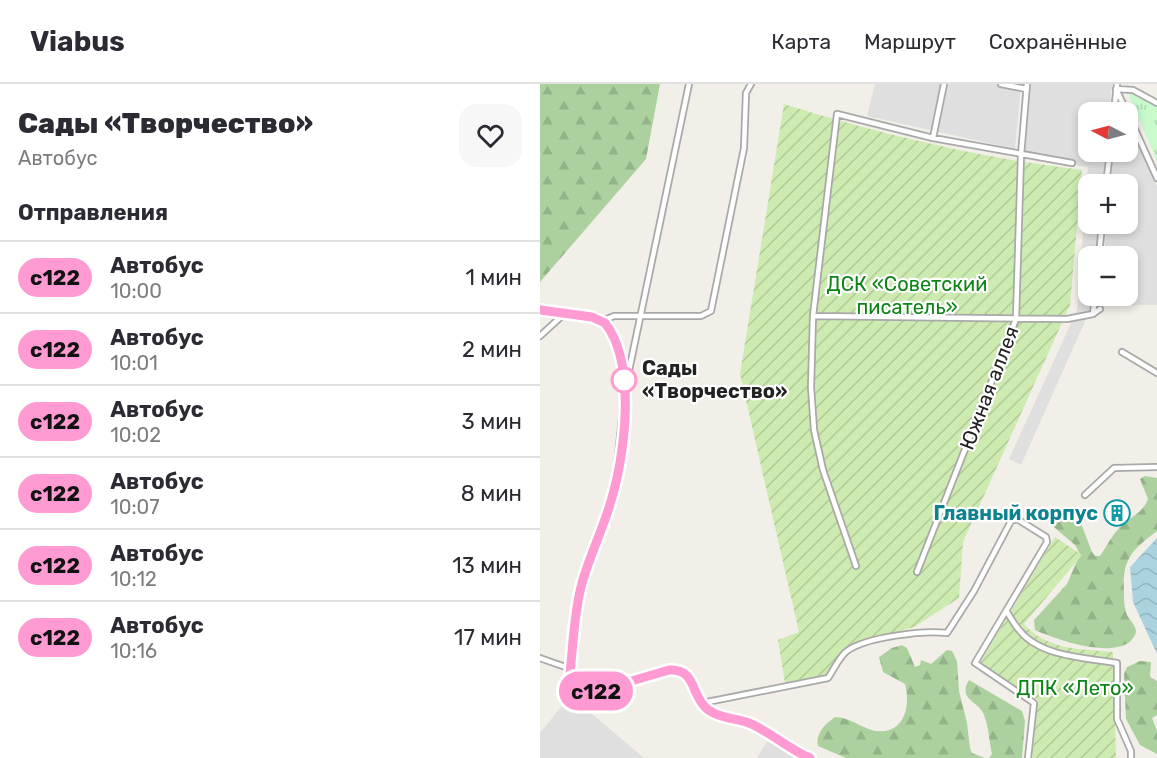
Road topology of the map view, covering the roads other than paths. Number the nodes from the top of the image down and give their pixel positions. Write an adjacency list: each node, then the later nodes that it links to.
1 (688, 84): 20 (street)
2 (750, 84): 20 (street)
3 (944, 84): 11 (street)
4 (1001, 84): 5 (street)
5 (1027, 87): 12 (street, Южная аллея)
6 (1117, 87): 7 (street); 8 (street); 9 (street)
7 (1115, 102)
8 (1123, 102)
9 (1157, 103)
10 (1138, 135): 14 (street)
11 (933, 138): 12 (street); 21 (street)
12 (1021, 158): 13 (street); 22 (street, Южная аллея)
13 (1072, 163)
14 (1157, 178)
15 (1094, 306): 19 (street)
16 (1100, 309): 19 (street)
17 (540, 310): 18 (street)
18 (565, 313): 23 (street); 24 (street)
19 (1093, 314): 22 (street)
20 (640, 316): 23 (street); 27 (street)
21 (813, 316): 22 (street); 30 (street)
22 (1016, 319): 31 (street, Южная аллея)
23 (602, 321): 27 (street)
24 (540, 336)
25 (1122, 352): 26 (street)
26 (1157, 372)
27 (625, 388): 34 (street)
28 (1157, 467): 29 (street)
29 (1085, 495)
30 (856, 566)
31 (917, 572)
32 (1007, 612): 35 (street); 37 (street); 38 (street)
33 (540, 658): 34 (street)
34 (571, 669): 35 (street)
35 (702, 703): 36 (street)
36 (810, 758)
37 (1028, 758)
38 (1131, 758)

